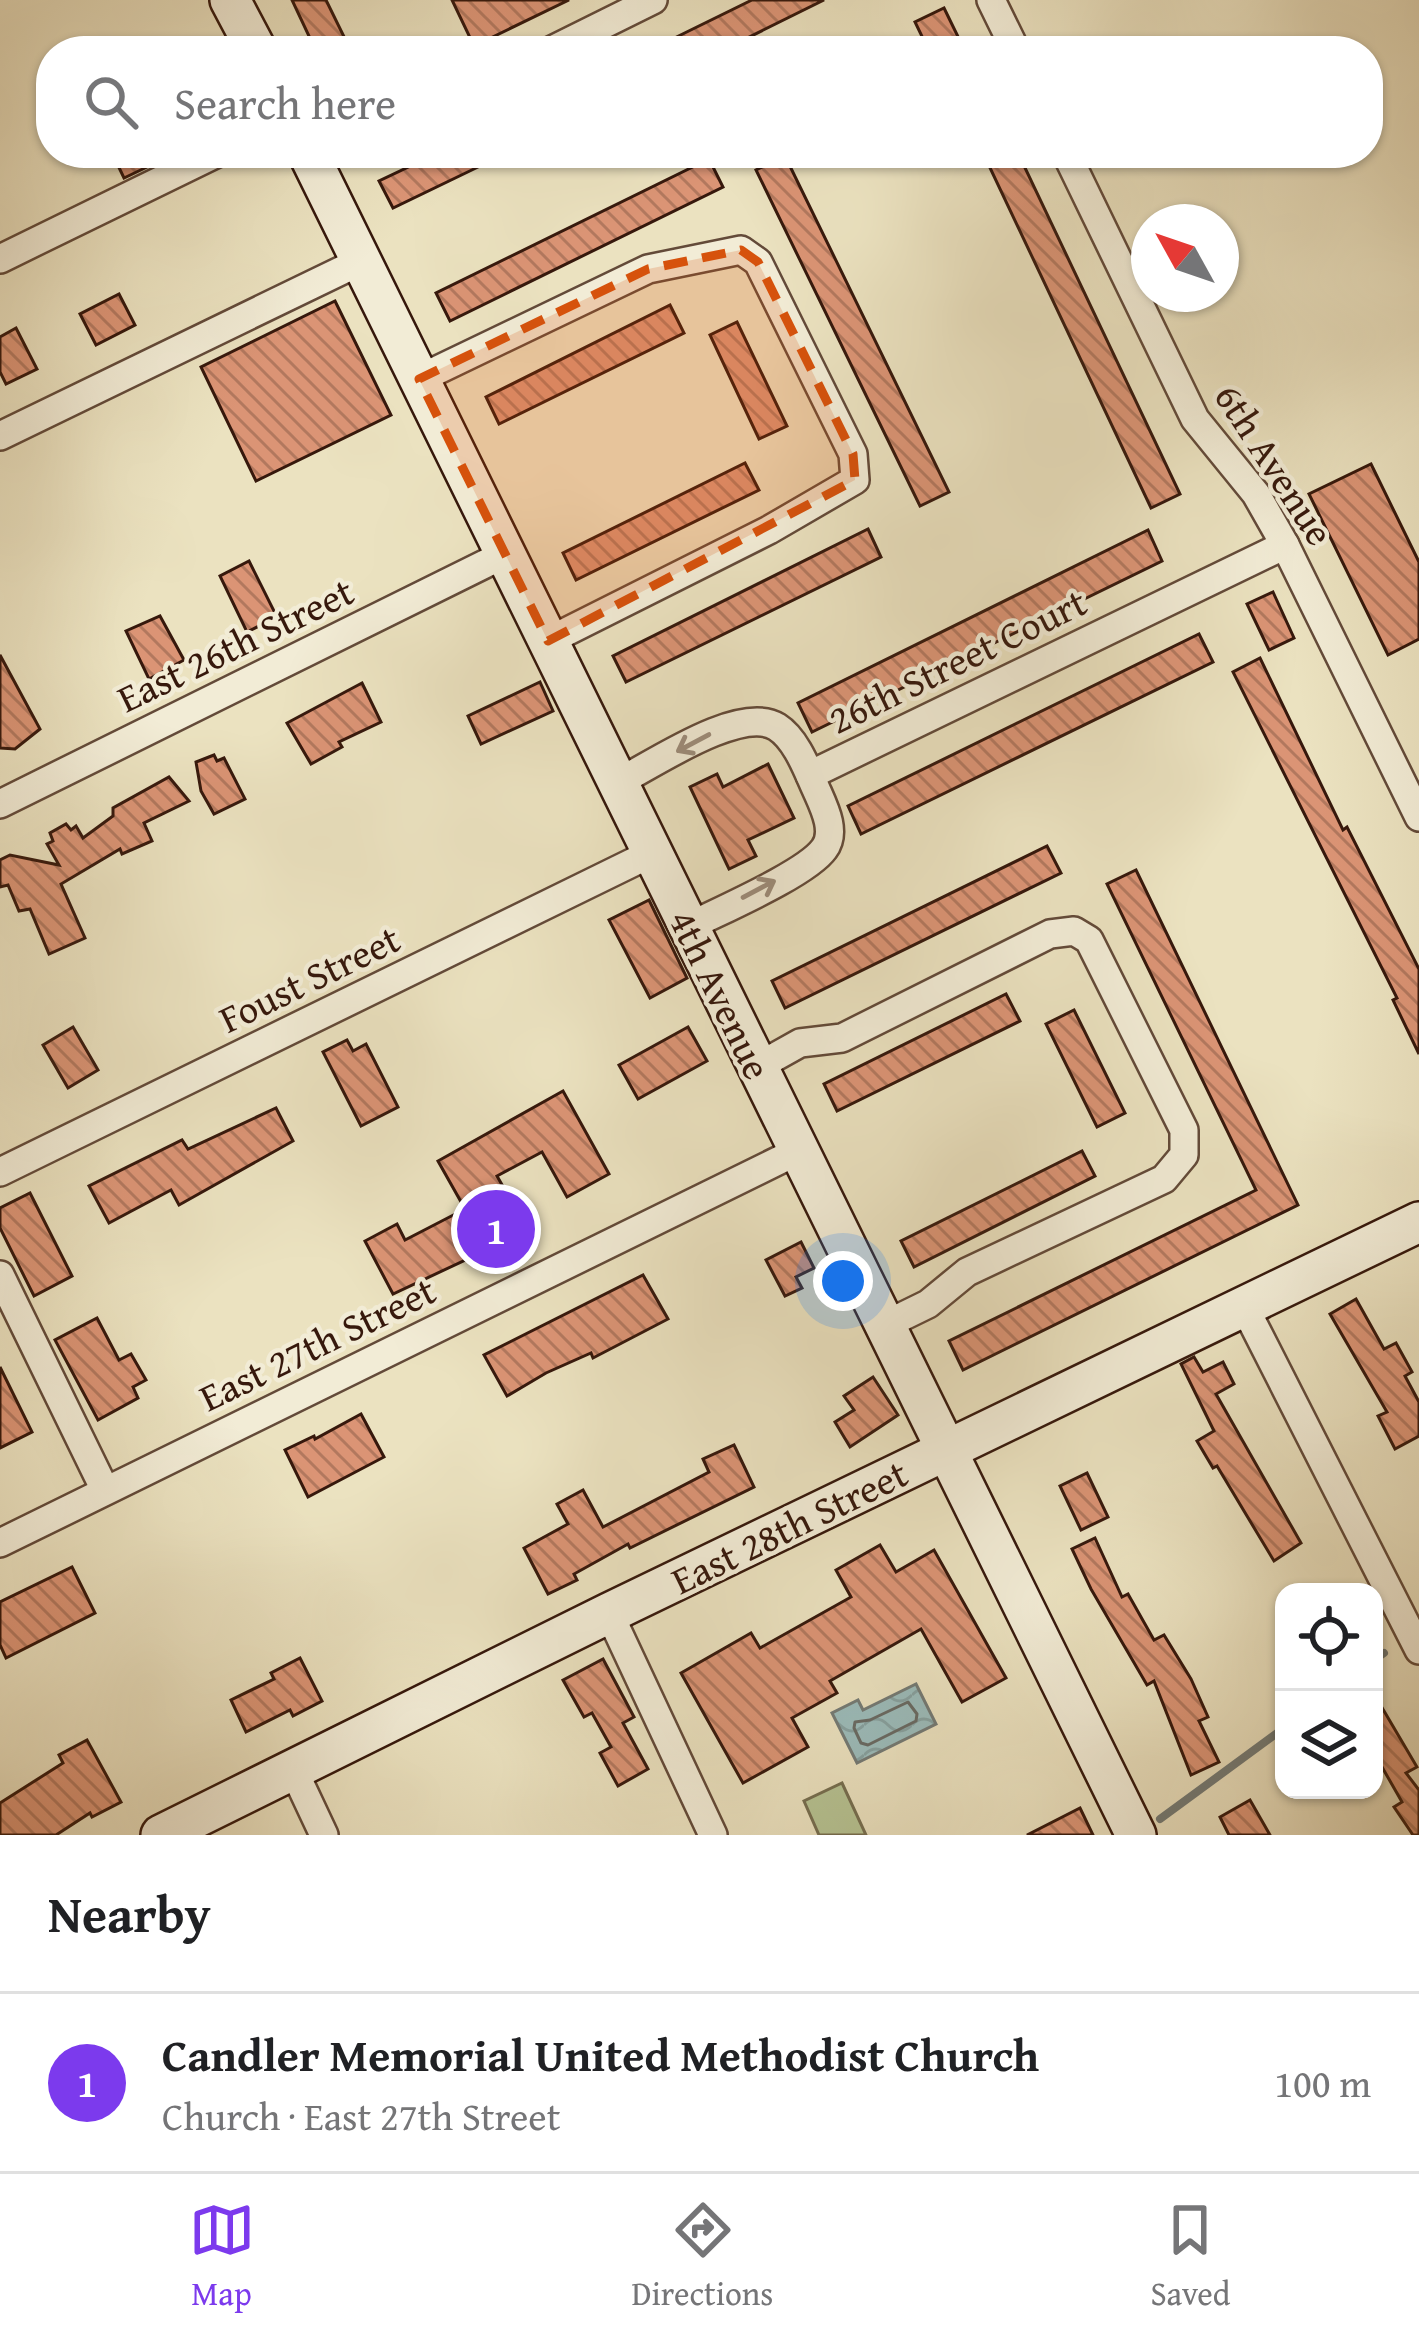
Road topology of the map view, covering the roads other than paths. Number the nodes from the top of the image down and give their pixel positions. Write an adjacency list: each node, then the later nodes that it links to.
1 (230, 0): 4 (main road)
2 (653, 0): 5 (street)
3 (991, 0): 6 (street)
4 (249, 36)
5 (580, 36)
6 (1009, 36)
7 (187, 168): 10 (street)
8 (316, 168): 11 (main road, 4th Avenue)
9 (1073, 168): 14 (street, 6th Avenue)
10 (0, 260)
11 (362, 261): 12 (main road, 4th Avenue); 13 (street)
12 (419, 379): 15 (main road, 4th Avenue); 16 (street)
13 (0, 436)
14 (1285, 545): 17 (street, 26th Street Court); 20 (street, 6th Avenue)
15 (505, 554): 16 (main road, 4th Avenue); 19 (street, East 26th Street)
16 (548, 641): 18 (main road, 4th Avenue)
17 (810, 776): 18 (street, 26th Street Court, one-way to 18); 22 (street, one-way to 17)
18 (617, 783): 21 (main road, 4th Avenue)
19 (0, 804)
20 (1419, 818)
21 (652, 853): 22 (main road, 4th Avenue); 25 (street, Foust Street)
22 (688, 926): 23 (main road, 4th Avenue)
23 (757, 1067): 24 (main road, 4th Avenue); 29 (street)
24 (798, 1151): 29 (main road, 4th Avenue); 31 (street, East 27th Street)
25 (0, 1172)
26 (1419, 1222): 28 (main road, East 28th Street)
27 (0, 1275): 31 (street)
28 (1244, 1306): 30 (main road, East 28th Street); 34 (street)
29 (884, 1326): 30 (main road, 4th Avenue)
30 (944, 1451): 33 (main road, East 28th Street); 39 (main road, 4th Avenue)
31 (105, 1490): 32 (street, East 27th Street)
32 (0, 1543)
33 (609, 1613): 35 (main road, East 28th Street); 38 (street)
34 (1419, 1650)
35 (293, 1769): 36 (main road, East 28th Street); 37 (street)
36 (160, 1835)
37 (324, 1835)
38 (713, 1835)
39 (1136, 1835)

